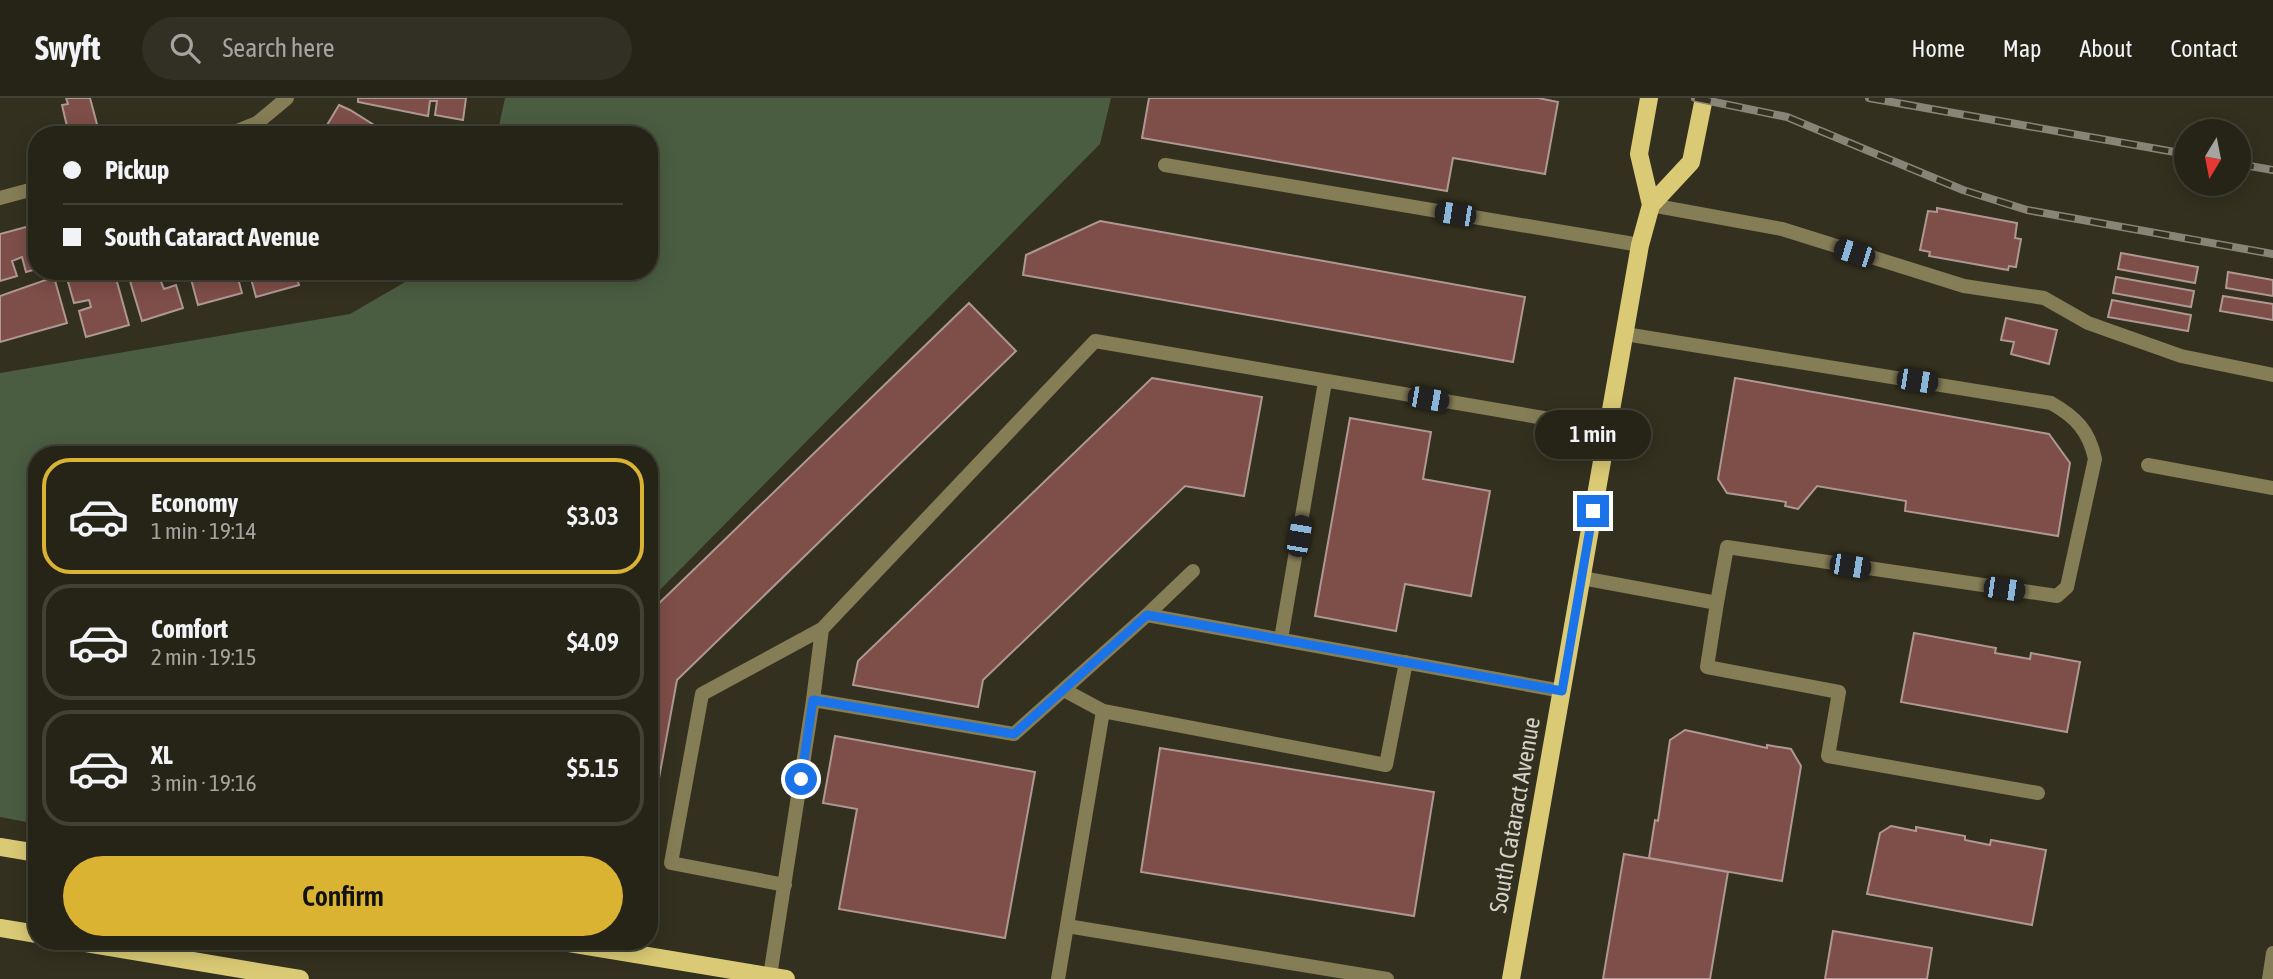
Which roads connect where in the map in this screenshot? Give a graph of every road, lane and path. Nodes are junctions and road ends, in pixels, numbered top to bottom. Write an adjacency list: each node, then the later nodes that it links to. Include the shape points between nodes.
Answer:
1 (288, 98): 4 (lane)
2 (1649, 98): 8 (main road, South Cataract Avenue, via 1639,154)
3 (1704, 98): 8 (main road, South Cataract Avenue, via 1691,162)
4 (249, 126)
5 (1165, 165): 9 (lane)
6 (28, 190): 7 (lane)
7 (0, 198)
8 (1651, 205): 9 (main road, South Cataract Avenue); 11 (lane, via 1782,229 1927,276 2044,298 2088,323 2181,356)
9 (1640, 245): 10 (main road, South Cataract Avenue)
10 (1625, 334): 13 (main road, South Cataract Avenue); 18 (lane, via 2050,403 2076,418 2090,439 2095,459 2067,587 2057,596 1727,547)
11 (2273, 375)
12 (1325, 382): 13 (lane); 20 (lane, via 1096,341); 21 (lane)
13 (1608, 429): 17 (main road, South Cataract Avenue)
14 (2148, 465): 15 (lane)
15 (2273, 488)
16 (1193, 571): 19 (lane)
17 (1582, 578): 18 (lane); 24 (main road, South Cataract Avenue)
18 (1717, 603): 27 (lane, via 1707,667 1839,692 1828,756)
19 (1147, 615): 21 (lane); 23 (lane)
20 (822, 629): 25 (lane); 30 (lane, via 702,694 671,863)
21 (1281, 639): 22 (lane)
22 (1406, 662): 24 (lane); 26 (lane, via 1386,765)
23 (1064, 690): 25 (lane, via 1014,734); 26 (lane)
24 (1562, 691): 41 (main road, South Cataract Avenue)
25 (813, 700): 30 (lane)
26 (1103, 712): 31 (lane)
27 (2038, 793)
28 (0, 847): 29 (main road)
29 (28, 852)
30 (785, 885): 37 (lane)
31 (1067, 926): 39 (lane); 40 (lane)
32 (0, 928): 33 (main road)
33 (28, 933)
34 (128, 950): 38 (main road)
35 (611, 950): 37 (main road)
36 (2273, 953): 42 (lane)
37 (778, 978)
38 (300, 979)
39 (1058, 979)
40 (1387, 979)
41 (1511, 979)
42 (2269, 979)

